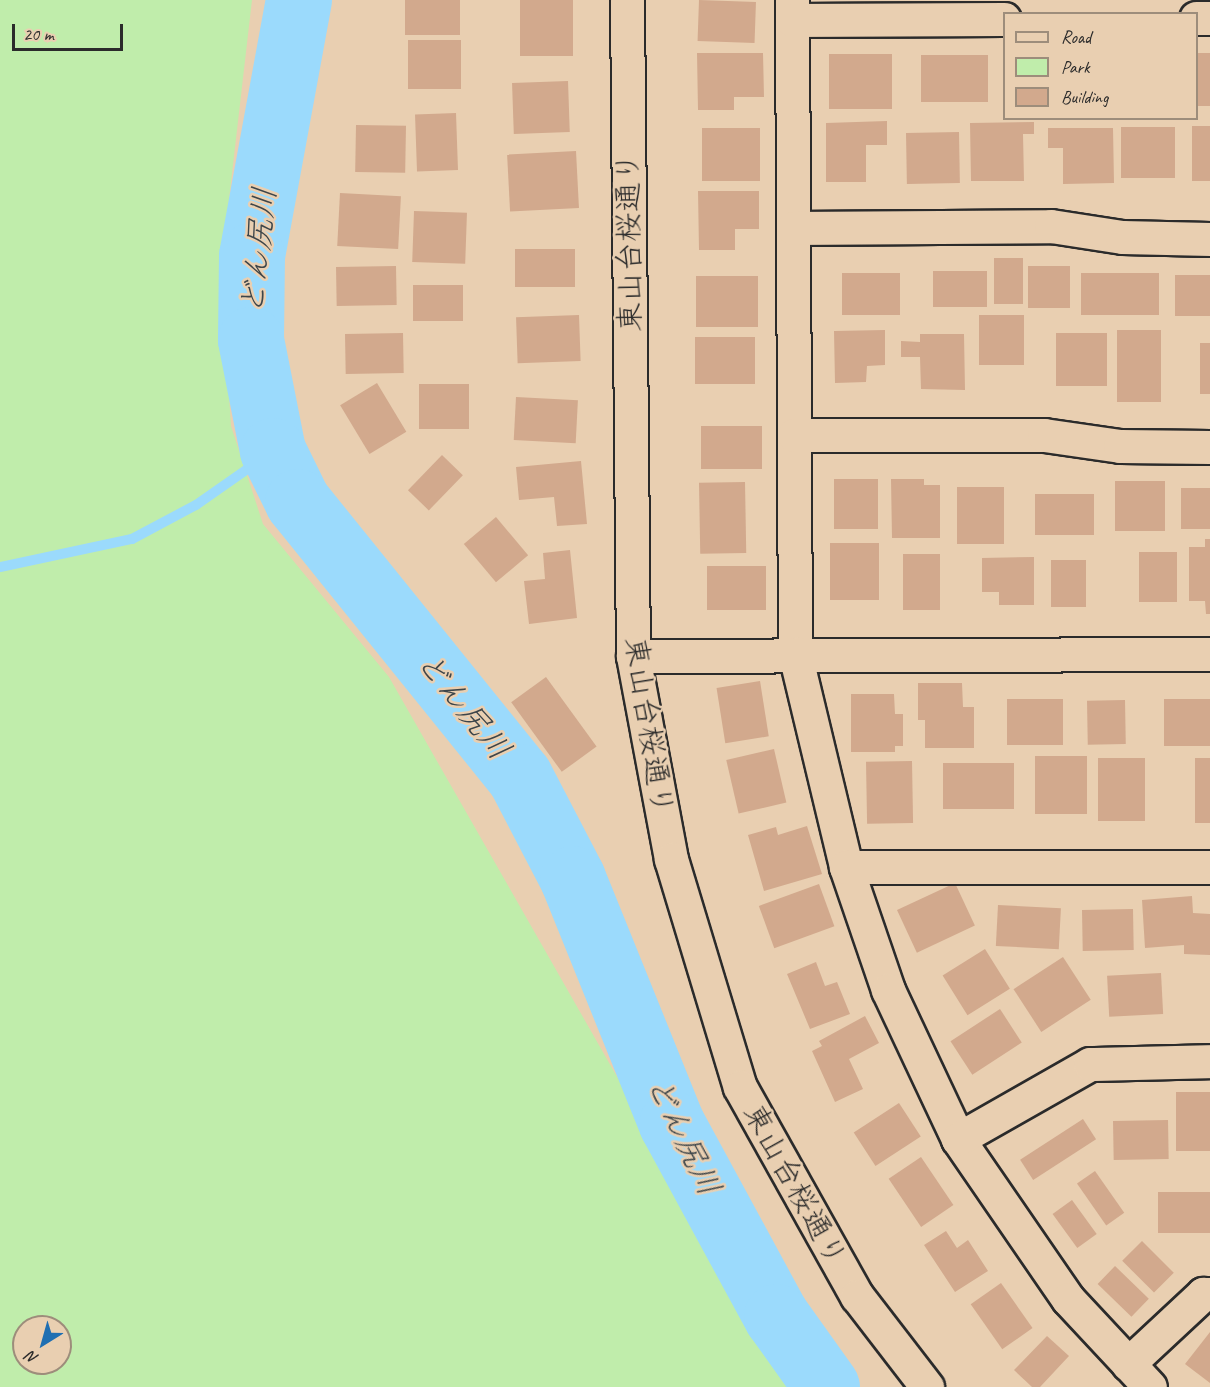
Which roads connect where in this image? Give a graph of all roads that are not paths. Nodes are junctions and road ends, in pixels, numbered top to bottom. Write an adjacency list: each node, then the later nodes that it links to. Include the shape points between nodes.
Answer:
1 (627, 0): 10 (street, 東山台桜通り)
2 (792, 10): 3 (street); 4 (street)
3 (1003, 19)
4 (793, 228): 5 (street, via 1051,226 1122,237); 6 (street)
5 (1210, 239)
6 (794, 435): 7 (street, via 1044,435 1120,446); 8 (street)
7 (1210, 447)
8 (795, 654): 9 (street); 10 (street); 11 (street)
9 (1210, 654)
10 (633, 656): 17 (street, 東山台桜通り, via 671,859 740,1087 857,1296)
11 (846, 867): 12 (street); 14 (street, via 888,990)
12 (1210, 867)
13 (1210, 1061): 14 (street, via 1090,1064)
14 (958, 1139): 16 (street, via 1068,1299)
15 (1210, 1294): 16 (street, via 1203,1294)
16 (1139, 1376)
17 (927, 1387)

